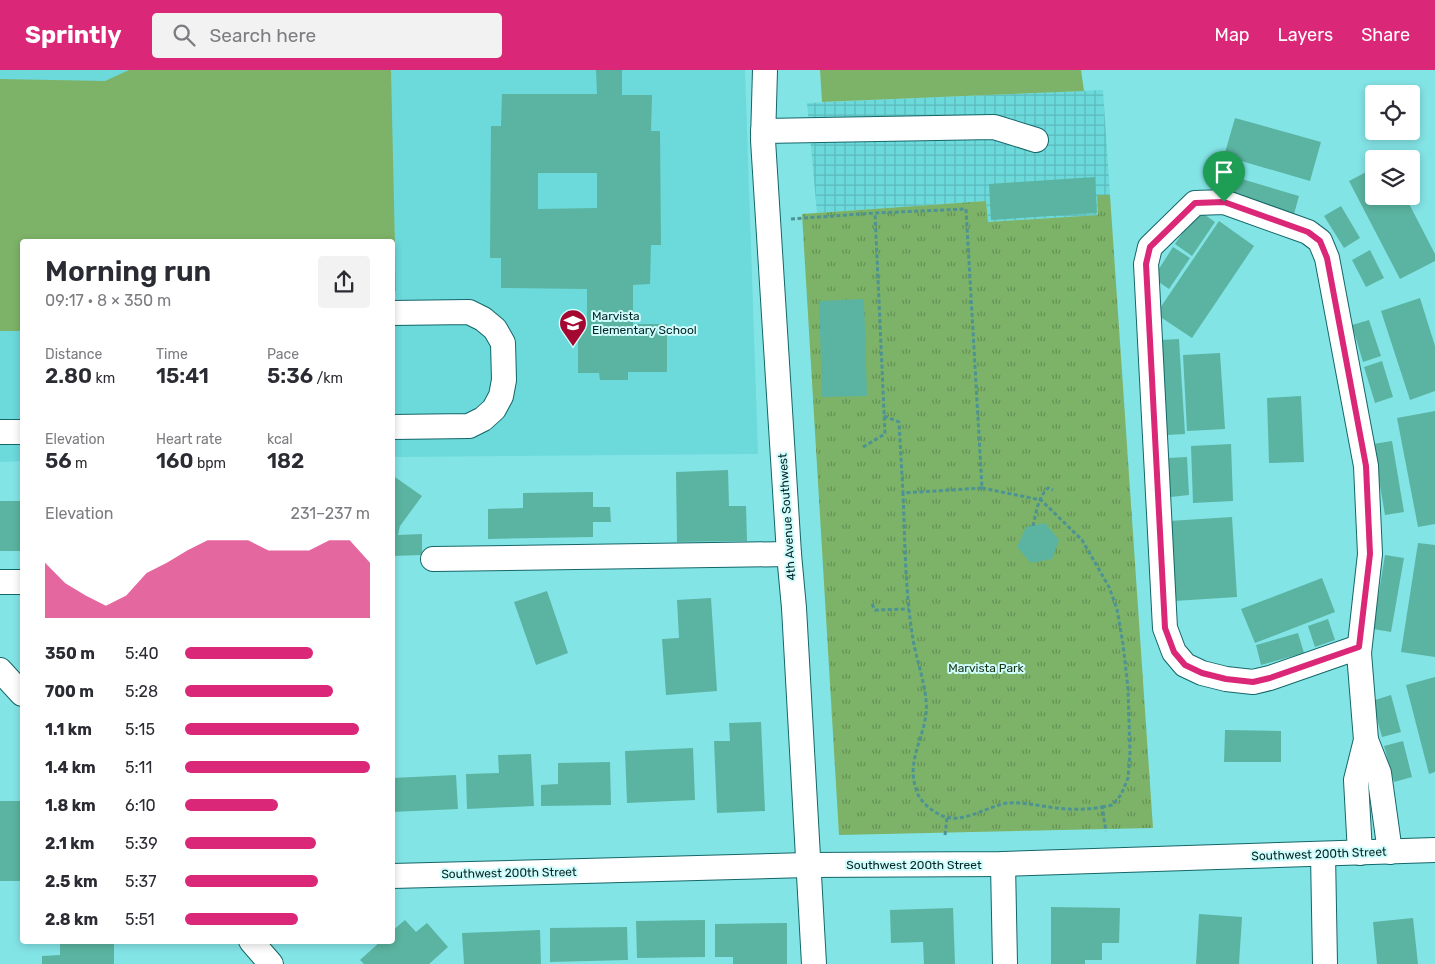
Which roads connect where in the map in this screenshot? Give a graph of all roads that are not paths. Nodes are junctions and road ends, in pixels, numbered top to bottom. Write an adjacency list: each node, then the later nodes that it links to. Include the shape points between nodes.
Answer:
1 (765, 70): 2 (street, 4th Avenue Southwest)
2 (763, 131): 3 (street, via 994,127); 8 (street, 4th Avenue Southwest)
3 (1036, 140)
4 (395, 313): 5 (street, via 469,312 495,329 503,343 501,396 483,420 469,426)
5 (395, 427)
6 (0, 432): 7 (street)
7 (20, 432)
8 (789, 554): 9 (street); 21 (street, 4th Avenue Southwest)
9 (433, 560)
10 (0, 582): 11 (street)
11 (20, 582)
12 (1359, 647): 12 (street, via 1253,682 1226,679 1185,665 1174,652 1165,628 1146,264 1150,247 1195,203 1224,202 1308,232 1320,241 1327,258 1366,466 1370,554); 15 (street)
13 (0, 670): 14 (street)
14 (20, 692)
15 (1366, 740): 17 (street, via 1356,780); 18 (street, via 1379,773)
16 (1435, 850): 18 (street, Southwest 200th Street)
17 (1360, 852): 18 (street, Southwest 200th Street); 19 (street, Southwest 200th Street)
18 (1390, 852)
19 (1323, 854): 20 (street, Southwest 200th Street); 27 (street)
20 (1003, 864): 21 (street, Southwest 200th Street); 26 (street)
21 (808, 865): 22 (street, Southwest 200th Street); 25 (street, 4th Avenue Southwest)
22 (395, 876)
23 (254, 944): 24 (street)
24 (271, 964)
25 (814, 964)
26 (1005, 964)
27 (1325, 964)

